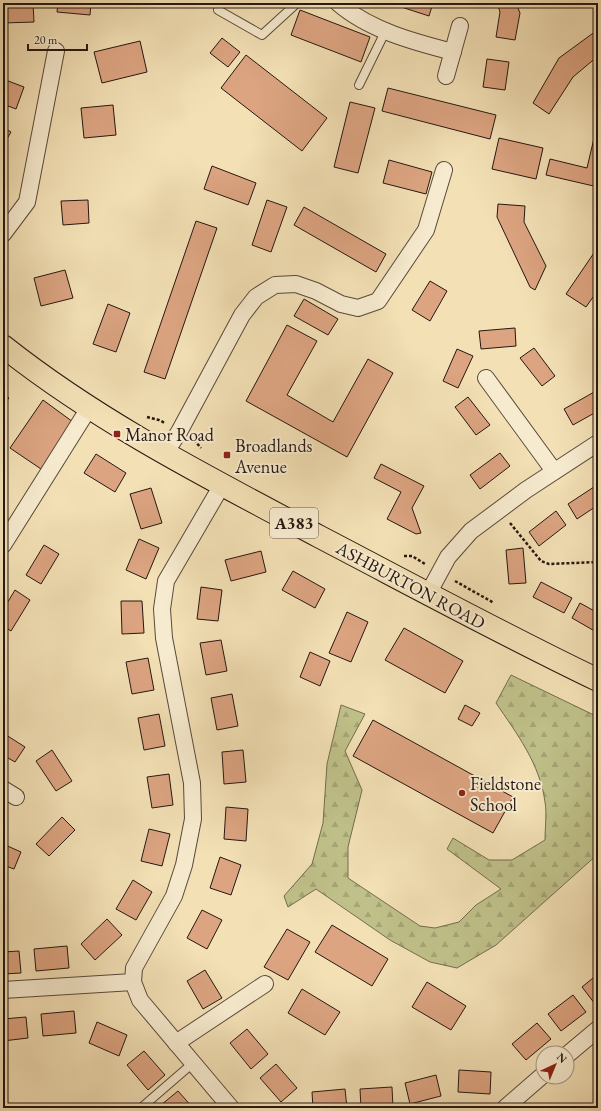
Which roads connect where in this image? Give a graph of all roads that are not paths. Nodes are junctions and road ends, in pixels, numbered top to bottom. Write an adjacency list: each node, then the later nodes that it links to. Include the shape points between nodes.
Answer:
1 (297, 3): 3 (lane, via 262,35)
2 (338, 3): 5 (street, via 373,25)
3 (218, 10)
4 (460, 26): 7 (street)
5 (386, 30): 7 (street); 9 (lane)
6 (56, 50): 11 (street, via 27,202)
7 (452, 52): 8 (street)
8 (446, 76)
9 (360, 85)
10 (444, 170): 16 (street, via 426,230 378,300 358,308 341,304 296,284 275,285 256,297 242,315)
11 (3, 234)
12 (3, 346): 14 (main road, ASHBURTON ROAD / A383)
13 (486, 378): 17 (street)
14 (89, 408): 16 (main road, ASHBURTON ROAD / A383); 19 (street)
15 (598, 443): 17 (street)
16 (165, 453): 18 (main road, ASHBURTON ROAD / A383)
17 (554, 471): 20 (street, via 471,531 448,557)
18 (222, 485): 20 (main road, ASHBURTON ROAD / A383); 22 (street, via 166,581 162,609 164,638 192,783 193,819 184,865 174,896 134,968)
19 (3, 545)
20 (428, 594): 21 (main road, ASHBURTON ROAD / A383)
21 (598, 680)
22 (133, 982): 24 (street); 26 (street, via 140,1000)
23 (265, 984): 26 (street)
24 (3, 990)
25 (598, 1029): 27 (street)
26 (176, 1043): 28 (street)
27 (575, 1048)
28 (193, 1062): 30 (lane); 31 (street)
29 (535, 1082): 32 (street)
30 (140, 1108)
31 (231, 1108)
32 (504, 1108)

